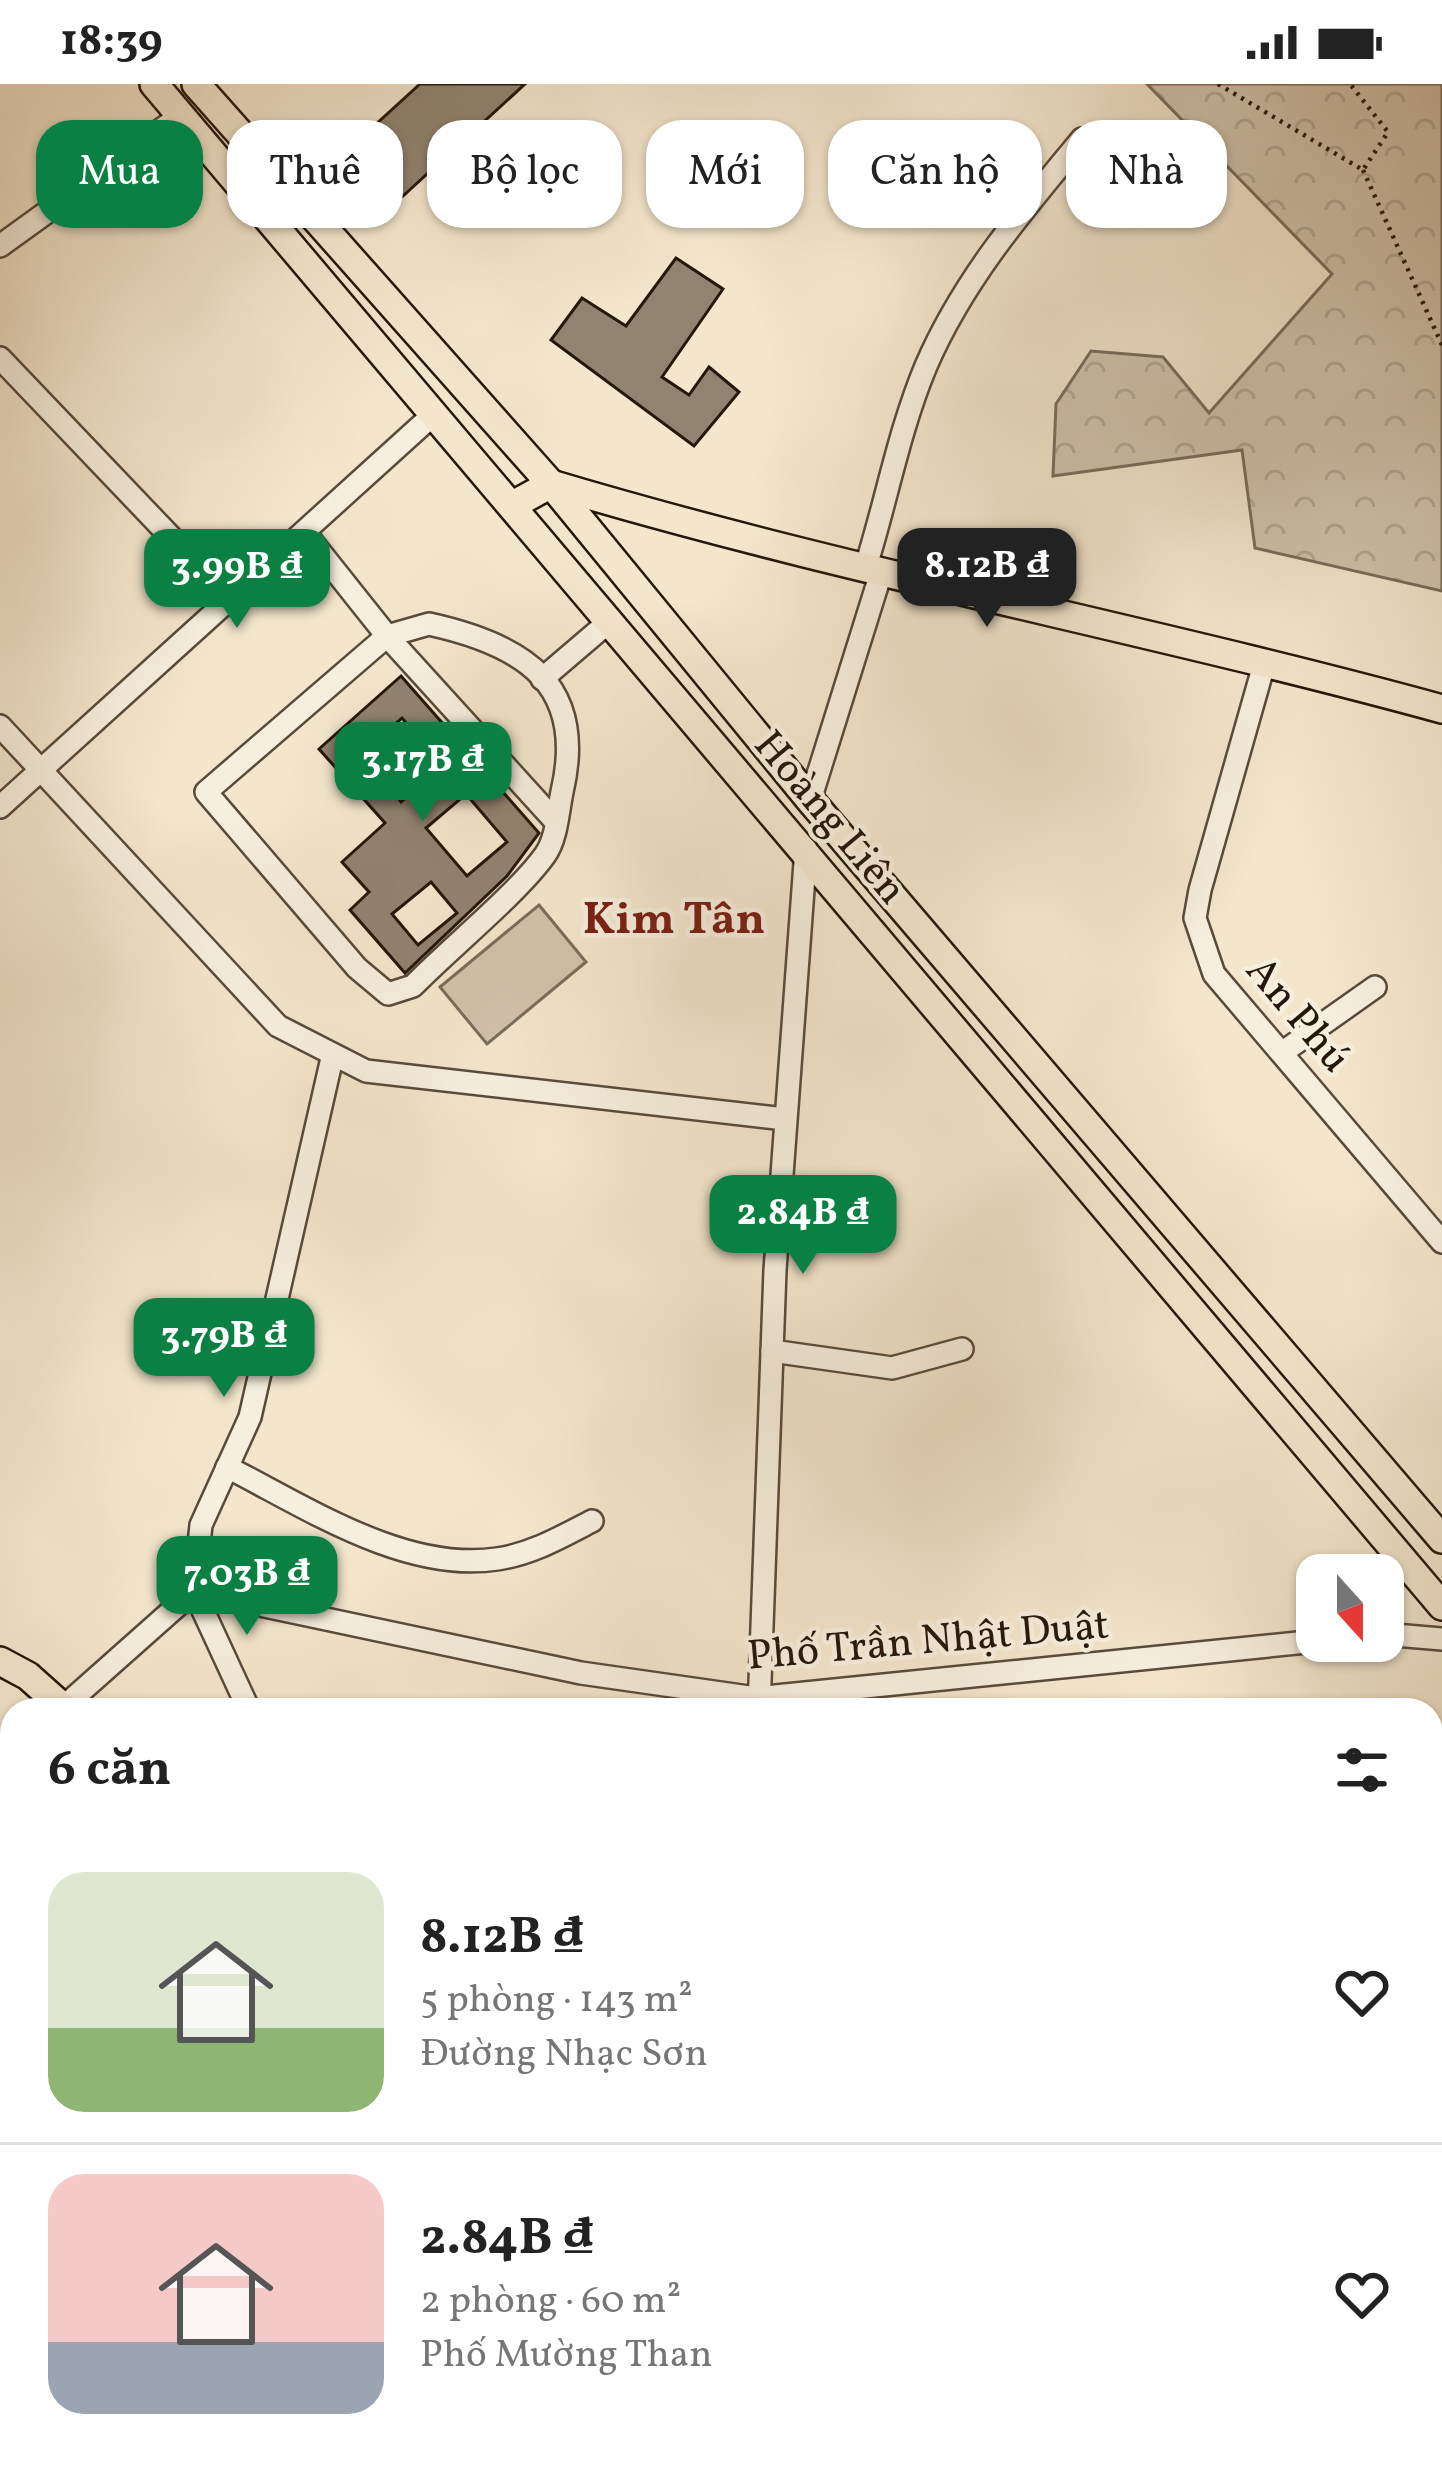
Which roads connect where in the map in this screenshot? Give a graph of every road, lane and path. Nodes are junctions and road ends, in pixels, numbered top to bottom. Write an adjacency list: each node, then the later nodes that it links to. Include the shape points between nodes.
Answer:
1 (154, 84): 5 (main road, Hoàng Liên)
2 (1218, 84): 7 (path)
3 (1350, 84): 7 (path, via 1388,132)
4 (206, 87): 5 (main road); 11 (main road, Hoàng Liên)
5 (180, 116): 8 (street); 12 (main road, Hoàng Liên)
6 (1066, 158): 16 (street, via 1015,220 924,370)
7 (1363, 170): 9 (path)
8 (0, 246)
9 (1442, 345)
10 (0, 358): 18 (street)
11 (461, 388): 12 (main road); 13 (main road, Hoàng Liên)
12 (435, 413): 14 (main road, Hoàng Liên); 15 (street)
13 (550, 484): 14 (main road); 16 (main road); 17 (main road, Hoàng Liên)
14 (513, 505): 19 (main road, Hoàng Liên)
15 (305, 532): 18 (street); 20 (street)
16 (873, 571): 21 (main road); 26 (street)
17 (640, 594): 19 (main road); 26 (main road, Hoàng Liên)
18 (230, 599): 25 (street)
19 (610, 620): 22 (street); 29 (main road, Hoàng Liên)
20 (387, 636): 22 (street, via 429,624 482,636); 28 (street); 28 (street, via 206,792 357,968 388,994 413,986 546,854)
21 (1264, 661): 23 (main road); 31 (street, An Phú, via 1195,918 1214,974)
22 (542, 679): 28 (street, via 572,734)
23 (1442, 709)
24 (0, 726): 25 (street)
25 (41, 768): 27 (street); 32 (street, via 278,1026)
26 (810, 800): 29 (main road); 39 (main road, Hoàng Liên)
27 (0, 807)
28 (556, 822)
29 (806, 849): 33 (street); 41 (main road, Hoàng Liên)
30 (1375, 987): 31 (street)
31 (1283, 1052): 34 (street, An Phú)
32 (332, 1058): 33 (street, via 366,1071); 37 (street, via 250,1417)
33 (785, 1119): 36 (street)
34 (1442, 1242)
35 (962, 1349): 36 (street, via 892,1368)
36 (772, 1351): 50 (street)
37 (227, 1467): 38 (street, via 326,1518 442,1559 494,1560 535,1550); 40 (street, via 201,1525)
38 (592, 1521)
39 (1442, 1539)
40 (194, 1591): 47 (street); 48 (street); 49 (street, Phố Trần Nhật Duật)
41 (1442, 1606)
42 (1404, 1636): 43 (street)
43 (1442, 1639)
44 (1296, 1643): 51 (street, Phố Trần Nhật Duật)
45 (0, 1661): 46 (main road)
46 (51, 1698)
47 (75, 1698)
48 (243, 1698)
49 (724, 1698)
50 (758, 1698)
51 (811, 1698)

